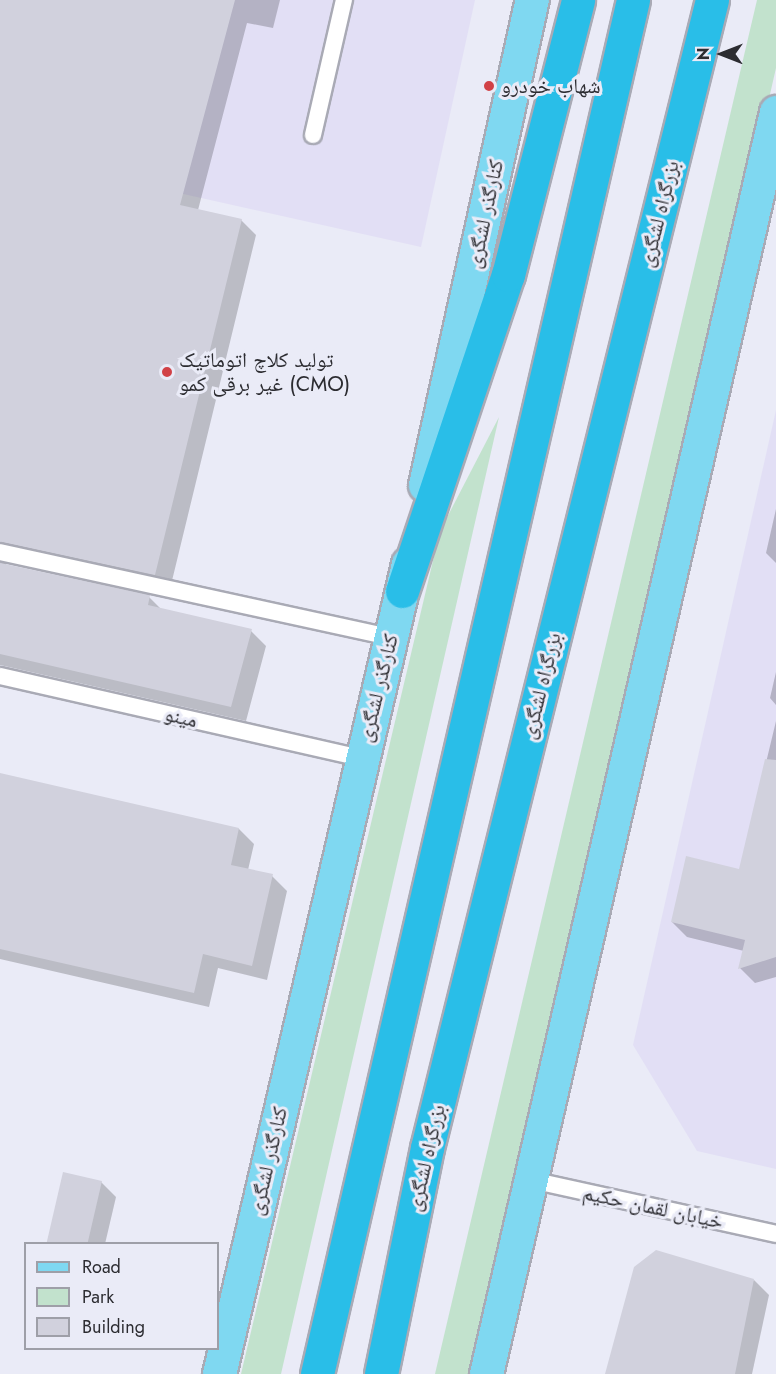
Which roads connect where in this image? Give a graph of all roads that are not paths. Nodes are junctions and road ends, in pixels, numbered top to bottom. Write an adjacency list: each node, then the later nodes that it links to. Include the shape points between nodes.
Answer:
1 (345, 0): 7 (lane)
2 (532, 0): 9 (main road, کنارگذر لشگری)
3 (578, 0): 9 (highway, via 508,275)
4 (633, 0): 16 (highway)
5 (712, 0): 17 (highway, بزرگراه لشگری, via 427,1148)
6 (776, 112): 13 (main road)
7 (313, 135)
8 (0, 552): 10 (lane)
9 (402, 591): 10 (main road, کنارگذر لشگری)
10 (390, 637): 12 (main road, کنارگذر لشگری)
11 (0, 676): 12 (lane, مینو)
12 (361, 758): 15 (main road, کنارگذر لشگری)
13 (531, 1180): 14 (lane, خیابان لقمان حکیم); 18 (main road)
14 (776, 1234)
15 (219, 1374)
16 (317, 1374)
17 (381, 1374)
18 (486, 1374)

